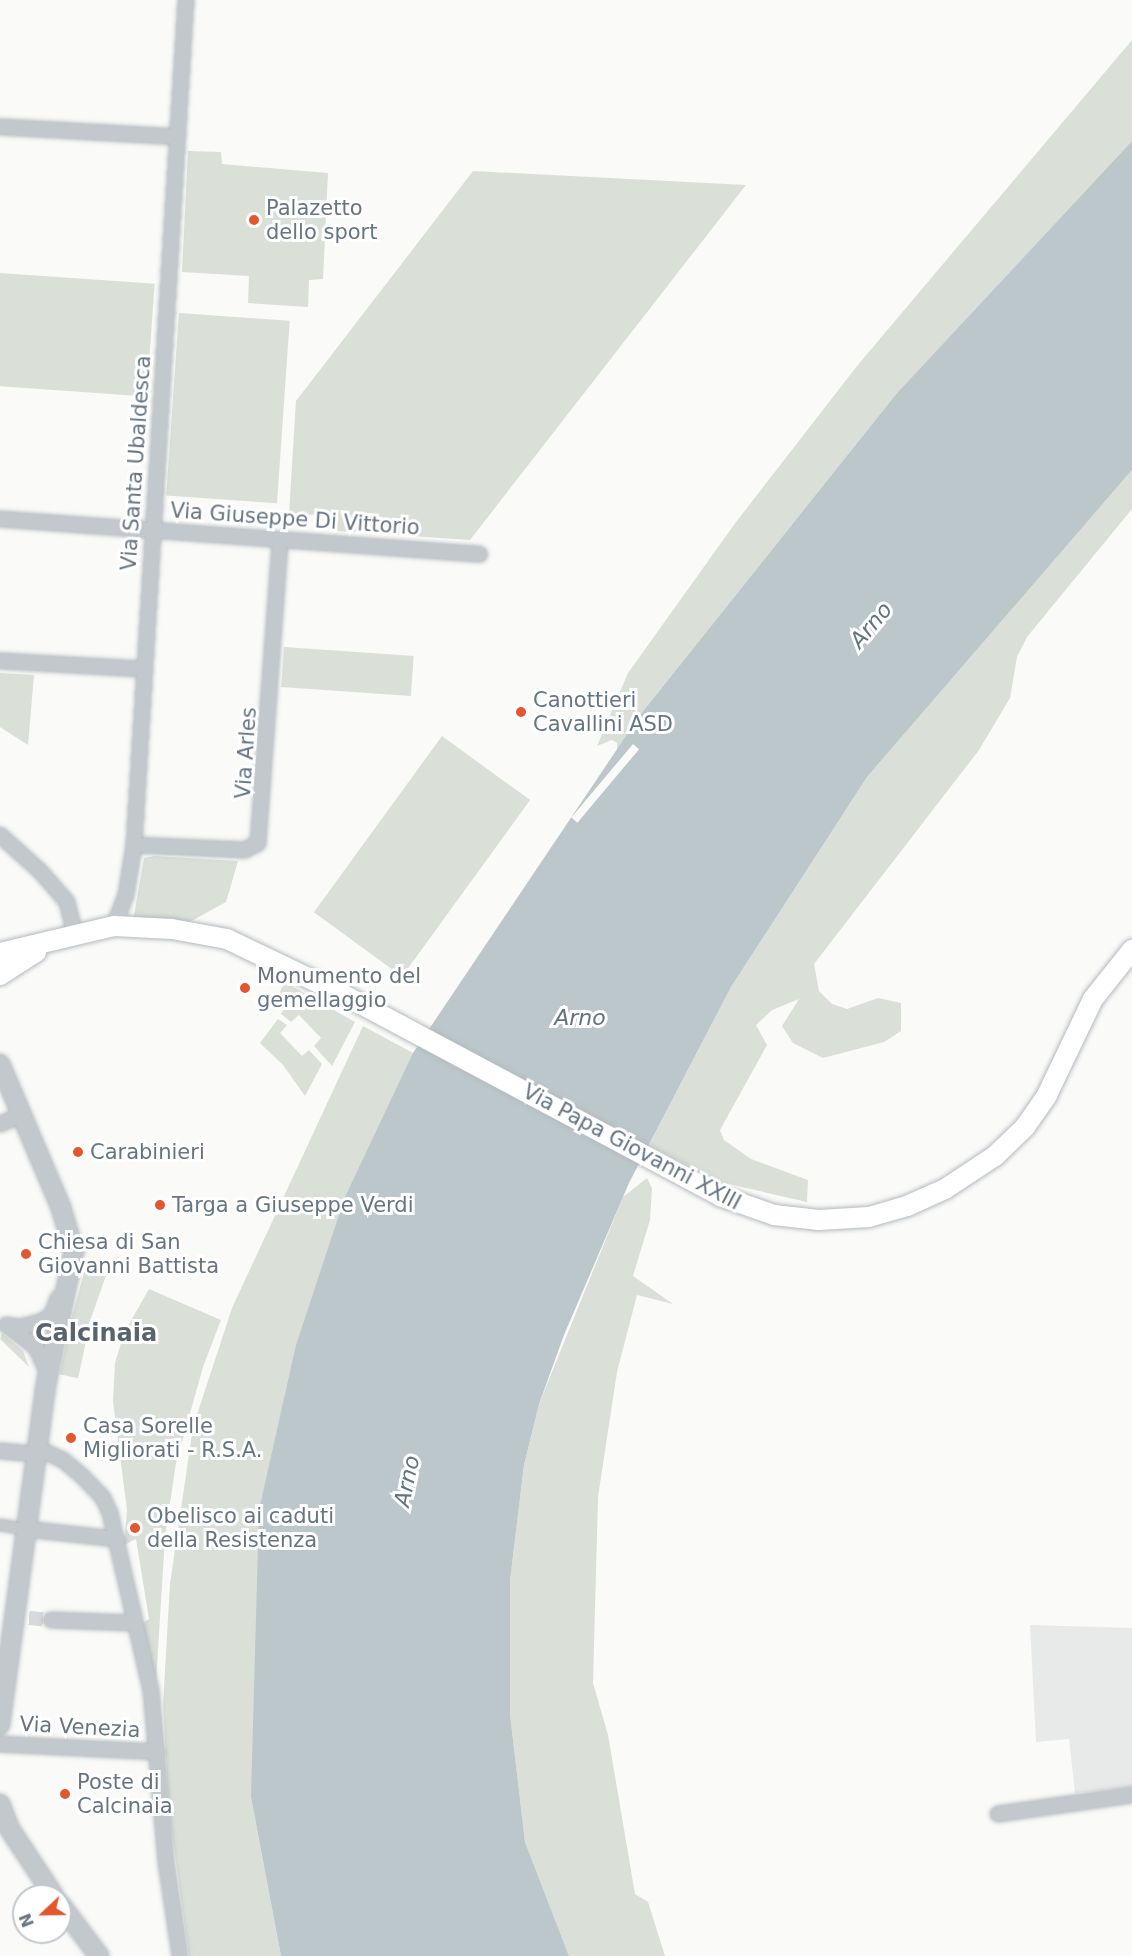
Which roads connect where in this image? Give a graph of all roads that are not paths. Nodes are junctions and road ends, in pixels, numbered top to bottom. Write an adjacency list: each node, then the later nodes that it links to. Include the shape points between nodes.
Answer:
1 (186, 0): 3 (street, Via Santa Ubaldesca)
2 (0, 127): 3 (street)
3 (178, 137): 5 (street, Via Santa Ubaldesca)
4 (0, 519): 5 (street, Via Giuseppe Di Vittorio)
5 (153, 530): 6 (street, Via Giuseppe Di Vittorio); 9 (street, Via Santa Ubaldesca)
6 (280, 540): 7 (street, Via Giuseppe Di Vittorio); 11 (street, Via Arles, via 258,843 246,850)
7 (480, 554)
8 (0, 661): 9 (street)
9 (144, 669): 11 (street, Via Santa Ubaldesca)
10 (0, 835): 13 (street, via 67,902)
11 (134, 845): 12 (street, Via Santa Ubaldesca, via 126,895)
12 (114, 926): 13 (main road, Via Papa Giovanni XXIII); 15 (main road, Via Papa Giovanni XXIII, via 172,928 227,939 742,1206 804,1219 870,1217 927,1198 995,1156 1025,1127 1059,1075 1093,999)
13 (75, 935): 14 (main road, Via Papa Giovanni XXIII)
14 (47, 945): 16 (main road); 18 (main road)
15 (1132, 950)
16 (0, 953)
17 (0, 967): 18 (main road)
18 (0, 974)
19 (0, 1064): 20 (street)
20 (22, 1114): 21 (street); 22 (street, via 73,1243)
21 (0, 1124)
22 (69, 1272): 23 (street, via 47,1318 21,1327); 24 (street)
23 (3, 1323): 24 (street, via 36,1347)
24 (48, 1374): 26 (street)
25 (0, 1451): 26 (street)
26 (37, 1451): 28 (street); 29 (street, via 63,1460 93,1486 110,1513)
27 (0, 1525): 28 (street)
28 (26, 1529): 29 (street); 30 (street)
29 (117, 1539): 32 (street)
30 (15, 1617): 33 (street)
31 (51, 1620): 32 (street)
32 (133, 1623): 35 (street, via 151,1690)
33 (0, 1725)
34 (0, 1744): 35 (street, Via Venezia)
35 (158, 1752): 42 (street, via 166,1863)
36 (1132, 1795): 38 (street)
37 (0, 1804): 39 (street, via 20,1847)
38 (998, 1814)
39 (46, 1884)
40 (72, 1920): 41 (street)
41 (99, 1956)
42 (180, 1956)

